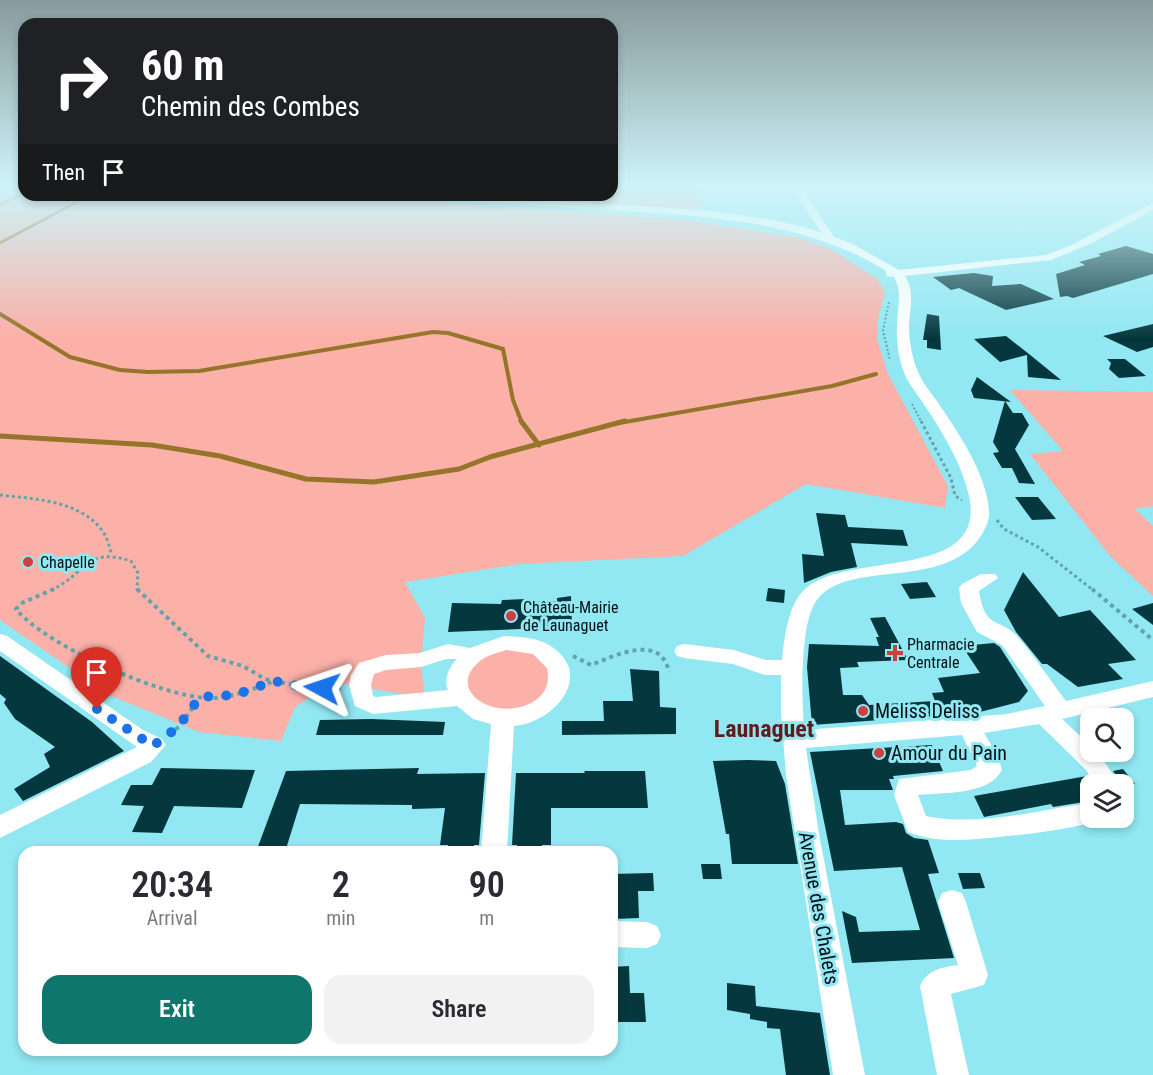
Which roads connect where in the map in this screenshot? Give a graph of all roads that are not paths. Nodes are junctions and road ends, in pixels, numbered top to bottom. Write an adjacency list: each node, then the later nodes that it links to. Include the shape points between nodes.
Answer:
1 (823, 237): 3 (street, via 843,243)
2 (1094, 237): 3 (street, via 1047,258)
3 (895, 274): 8 (street, Avenue des Chalets, via 905,297 906,357 914,381 943,421 977,491 981,507 979,525 967,541 935,560 825,583 813,592 799,625)
4 (988, 578): 11 (street, via 969,588 971,603 984,627 1009,640)
5 (0, 641): 17 (street, via 153,746 143,756)
6 (684, 651): 8 (street, via 734,657 765,667)
7 (471, 656): 10 (street, via 460,667 456,681); 10 (street, via 448,651 421,660 377,662 363,673 359,688 363,700 373,706); 12 (street, via 486,647 522,644 548,655 560,670 554,698 541,709)
8 (792, 668): 14 (street, Avenue des Chalets)
9 (1153, 688): 11 (street)
10 (461, 698): 12 (street, via 483,715)
11 (1053, 713): 13 (street); 15 (street)
12 (503, 718): 18 (street)
13 (969, 728): 14 (street); 16 (street, via 990,770 975,779 908,786 906,795 917,825 933,830 964,830)
14 (794, 740): 22 (street, Avenue des Chalets, via 796,771)
15 (1101, 774)
16 (1080, 814)
17 (0, 827)
18 (494, 846)
19 (952, 902): 23 (street, via 974,966 974,975 945,979 935,986)
20 (618, 934): 21 (street)
21 (647, 935)
22 (849, 1075)
23 (953, 1075)

